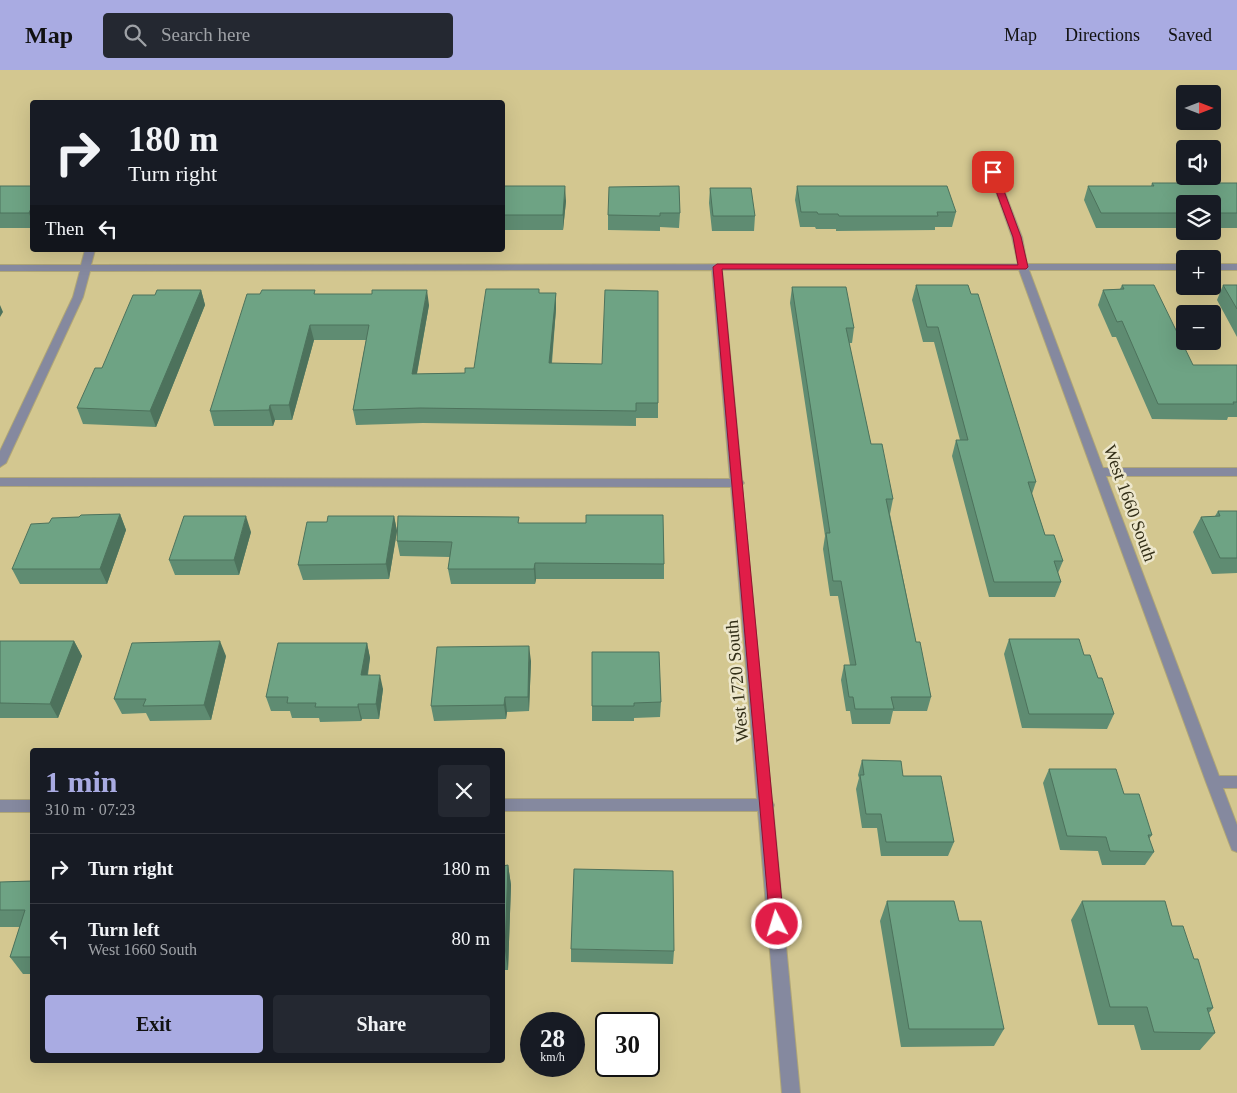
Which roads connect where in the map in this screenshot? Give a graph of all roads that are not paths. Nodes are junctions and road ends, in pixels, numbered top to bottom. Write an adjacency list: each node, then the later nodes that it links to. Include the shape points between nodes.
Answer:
1 (993, 172): 5 (street, West 1660 South, via 1017,237)
2 (89, 252): 3 (street)
3 (85, 267): 4 (street); 9 (street); 10 (street, via 78,296)
4 (717, 267): 5 (street); 14 (street, West 1720 South)
5 (1023, 267): 6 (street); 11 (street, West 1660 South)
6 (1176, 267)
7 (1221, 267): 8 (street)
8 (1237, 267)
9 (0, 268)
10 (0, 463)
11 (1100, 472): 12 (street); 15 (street, West 1660 South)
12 (1237, 472)
13 (0, 482): 14 (street)
14 (738, 483): 17 (street, West 1720 South)
15 (1213, 782): 16 (street); 21 (street, West 1660 South)
16 (1237, 782)
17 (767, 805): 20 (street); 22 (street, West 1720 South)
18 (0, 806): 19 (street)
19 (30, 806)
20 (505, 806)
21 (1237, 845)
22 (791, 1093)

